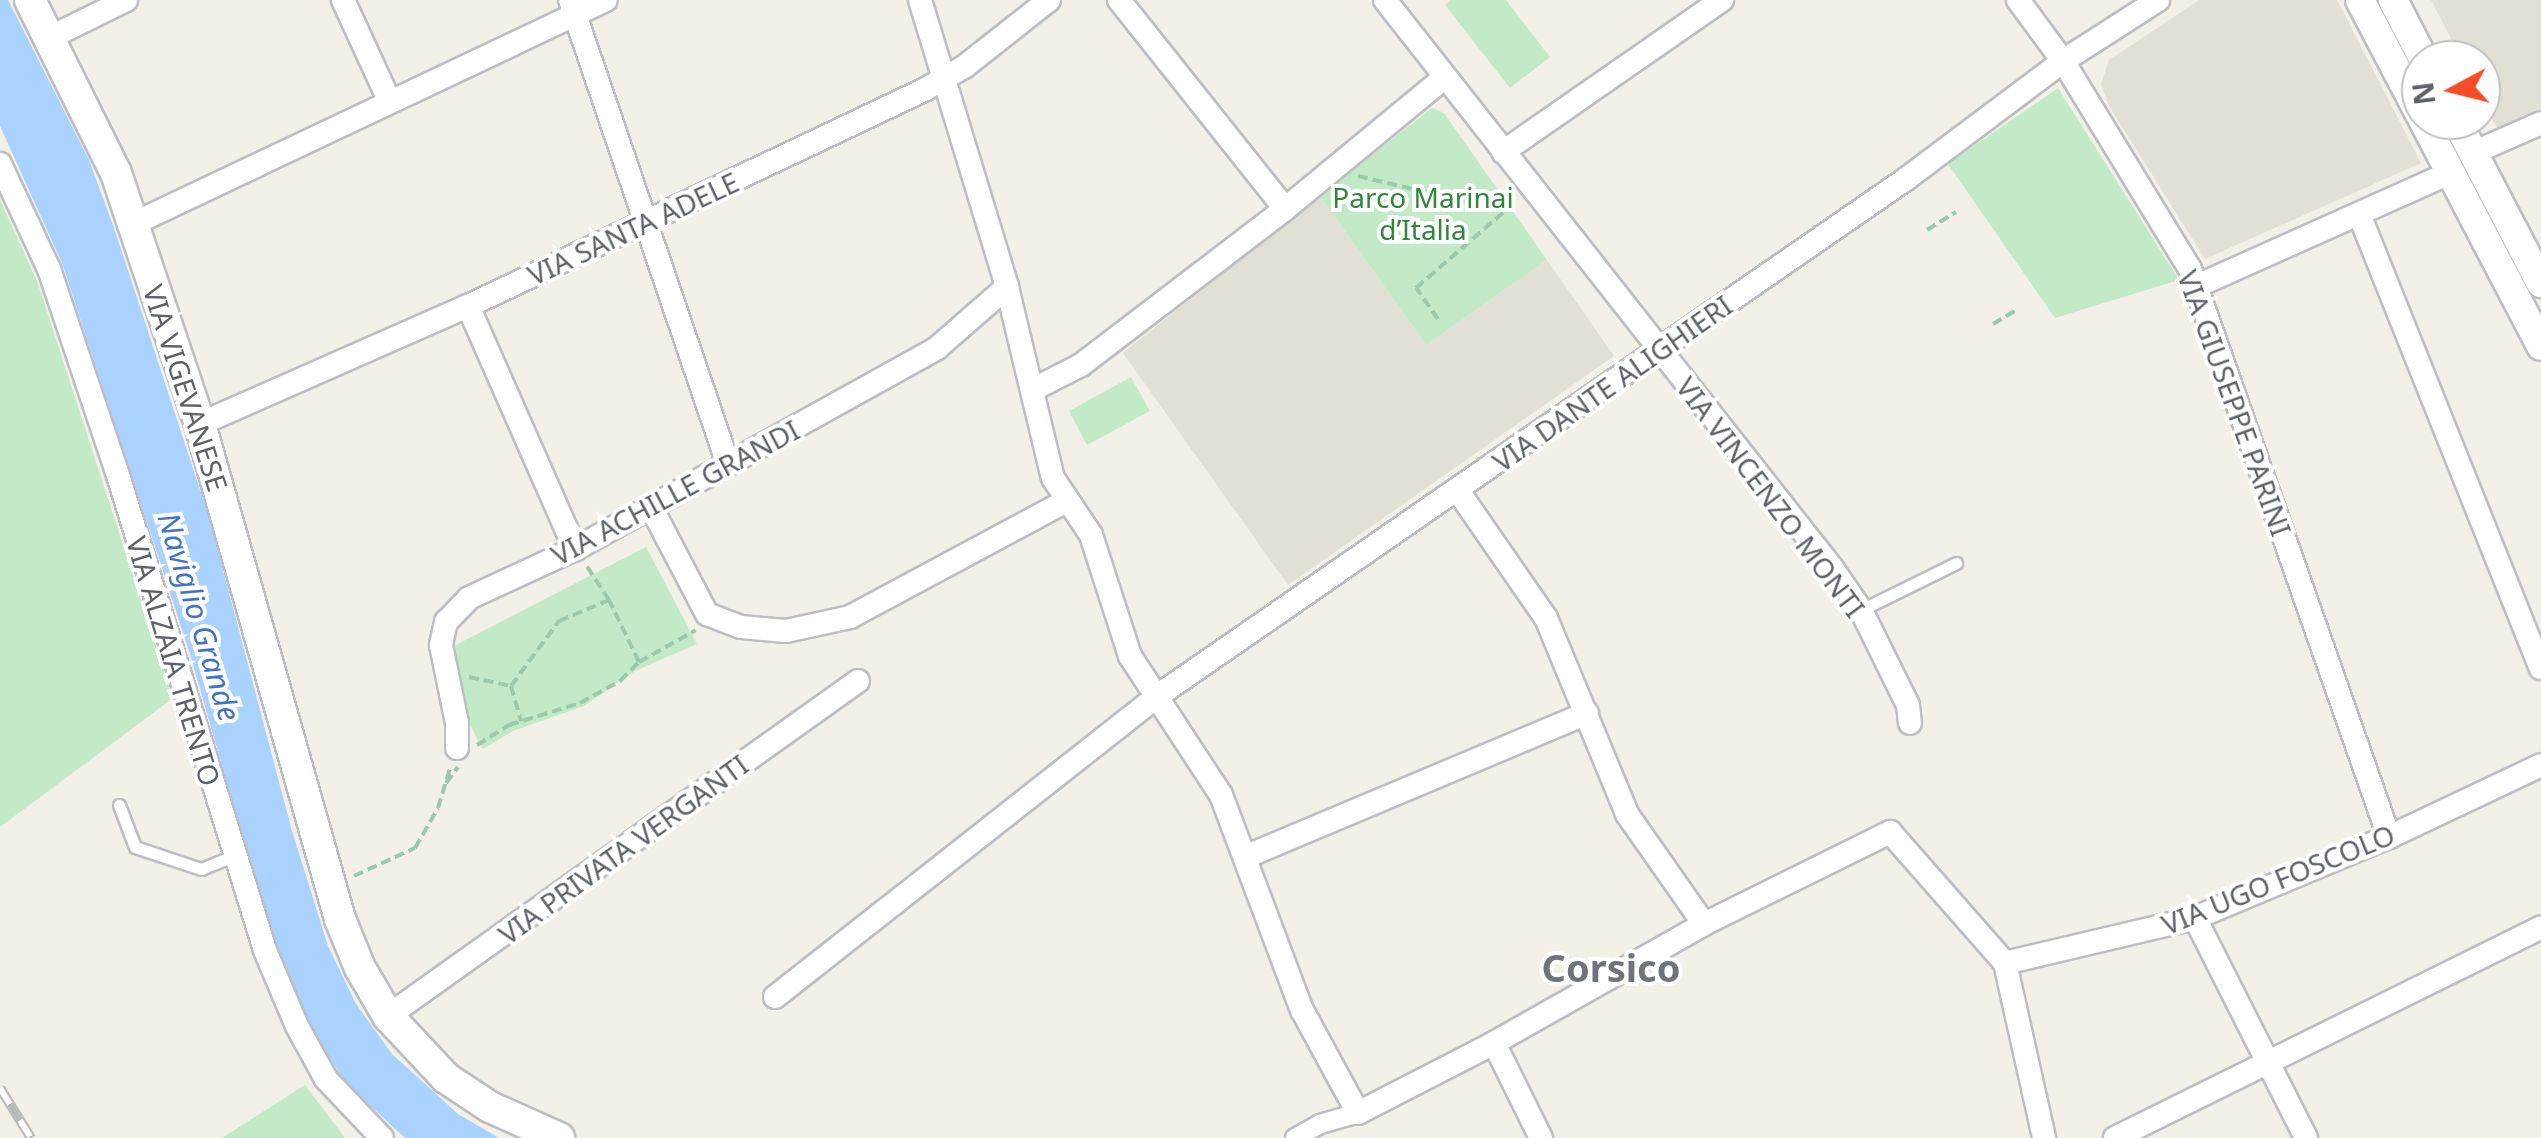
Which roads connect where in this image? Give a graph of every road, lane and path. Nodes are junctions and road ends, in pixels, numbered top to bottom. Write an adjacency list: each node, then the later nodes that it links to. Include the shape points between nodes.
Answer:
1 (30, 0): 15 (main road, VIA VIGEVANESE)
2 (126, 0): 15 (street)
3 (344, 0): 21 (street)
4 (606, 0): 14 (street)
5 (920, 0): 18 (street)
6 (1049, 0): 18 (street, VIA SANTA ADELE, via 964,68)
7 (1119, 0): 31 (street)
8 (1722, 0): 25 (street)
9 (2018, 0): 17 (street, VIA GIUSEPPE PARINI)
10 (2158, 0): 17 (street, VIA DANTE ALIGHIERI)
11 (2360, 0): 20 (street)
12 (2393, 0): 16 (street)
13 (1388, 1): 19 (street, VIA VINCENZO MONTI)
14 (572, 7): 21 (street); 35 (street)
15 (49, 38): 36 (main road, VIA VIGEVANESE, via 116,173)
16 (2414, 40)
17 (2063, 61): 40 (street, VIA GIUSEPPE PARINI); 46 (street, VIA DANTE ALIGHIERI, via 1926,165)
18 (943, 77): 35 (street, VIA SANTA ADELE); 39 (street)
19 (1445, 78): 25 (street, VIA VINCENZO MONTI); 28 (street)
20 (2401, 78)
21 (388, 100): 36 (street)
22 (2541, 123): 26 (street)
23 (2433, 140): 29 (street)
24 (2466, 140): 26 (street)
25 (1503, 152): 30 (street, VIA VINCENZO MONTI)
26 (2473, 153): 38 (street)
27 (0, 164): 72 (street, VIA ALZAIA TRENTO, via 48,269 117,472)
28 (1332, 170): 31 (street); 32 (path)
29 (2450, 172): 34 (street); 45 (street)
30 (1531, 189): 32 (path); 46 (street, VIA VINCENZO MONTI)
31 (1286, 209): 47 (street, via 1081,365)
32 (1505, 211): 43 (path, via 1416,288)
33 (1956, 212): 37 (path)
34 (2359, 214): 40 (street); 59 (street)
35 (646, 221): 41 (street, VIA SANTA ADELE); 49 (street)
36 (133, 224): 48 (main road, VIA VIGEVANESE)
37 (1927, 230)
38 (2541, 283)
39 (1007, 286): 47 (street); 49 (street, VIA ACHILLE GRANDI, via 936,348)
40 (2197, 286): 71 (street, VIA GIUSEPPE PARINI)
41 (468, 306): 48 (street, VIA SANTA ADELE); 53 (street)
42 (2018, 309): 44 (path)
43 (1438, 318)
44 (1992, 324)
45 (2541, 346)
46 (1658, 350): 50 (street, VIA DANTE ALIGHIERI); 56 (street, VIA VINCENZO MONTI)
47 (1032, 390): 51 (street, via 1044,454)
48 (200, 424): 74 (main road, VIA VIGEVANESE)
49 (728, 465): 52 (street, VIA ACHILLE GRANDI)
50 (1458, 491): 63 (street, VIA DANTE ALIGHIERI); 64 (street, via 1546,618)
51 (1068, 500): 57 (street, via 850,618 786,631); 63 (street, via 1091,535 1130,656)
52 (651, 507): 53 (street, VIA ACHILLE GRANDI); 57 (street)
53 (575, 548): 55 (path); 60 (street, VIA ACHILLE GRANDI, via 469,598 446,622)
54 (1956, 563): 56 (lane)
55 (609, 600): 58 (path); 62 (path, via 559,621)
56 (1862, 610): 66 (street, VIA VINCENZO MONTI, via 1908,705)
57 (714, 620): 58 (path)
58 (639, 662): 65 (path, via 580,704)
59 (2541, 668)
60 (446, 670): 62 (path); 67 (street, VIA ACHILLE GRANDI)
61 (858, 681): 80 (street, VIA PRIVATA VERGANTI)
62 (511, 686): 65 (path)
63 (1156, 697): 73 (street, via 1210,773); 79 (street, VIA DANTE ALIGHIERI)
64 (1587, 713): 73 (street); 76 (street, via 1627,814)
65 (521, 722): 67 (path)
66 (1910, 723)
67 (462, 755): 69 (path); 69 (path)
68 (2541, 765): 71 (street, VIA UGO FOSCOLO)
69 (446, 783): 74 (path, via 416,848)
70 (118, 805): 72 (lane, via 135,847 202,869)
71 (2389, 837): 75 (street, VIA UGO FOSCOLO)
72 (234, 856): 84 (street, VIA ALZAIA TRENTO, via 296,1026 326,1079)
73 (1245, 857): 83 (street, via 1302,1010)
74 (331, 886): 80 (main road, VIA VIGEVANESE, via 360,968)
75 (2195, 918): 78 (street, VIA UGO FOSCOLO); 82 (street)
76 (1704, 924): 78 (street, via 1890,832); 81 (street)
77 (2538, 936): 82 (street)
78 (2005, 963): 88 (street)
79 (775, 997)
80 (388, 1016): 85 (main road, VIA VIGEVANESE, via 466,1094)
81 (1494, 1044): 83 (street); 87 (street)
82 (2268, 1062): 89 (street); 90 (street)
83 (1358, 1113): 86 (street)
84 (382, 1138)
85 (559, 1138)
86 (1295, 1138)
87 (1541, 1138)
88 (2044, 1138)
89 (2115, 1138)
90 (2306, 1138)

